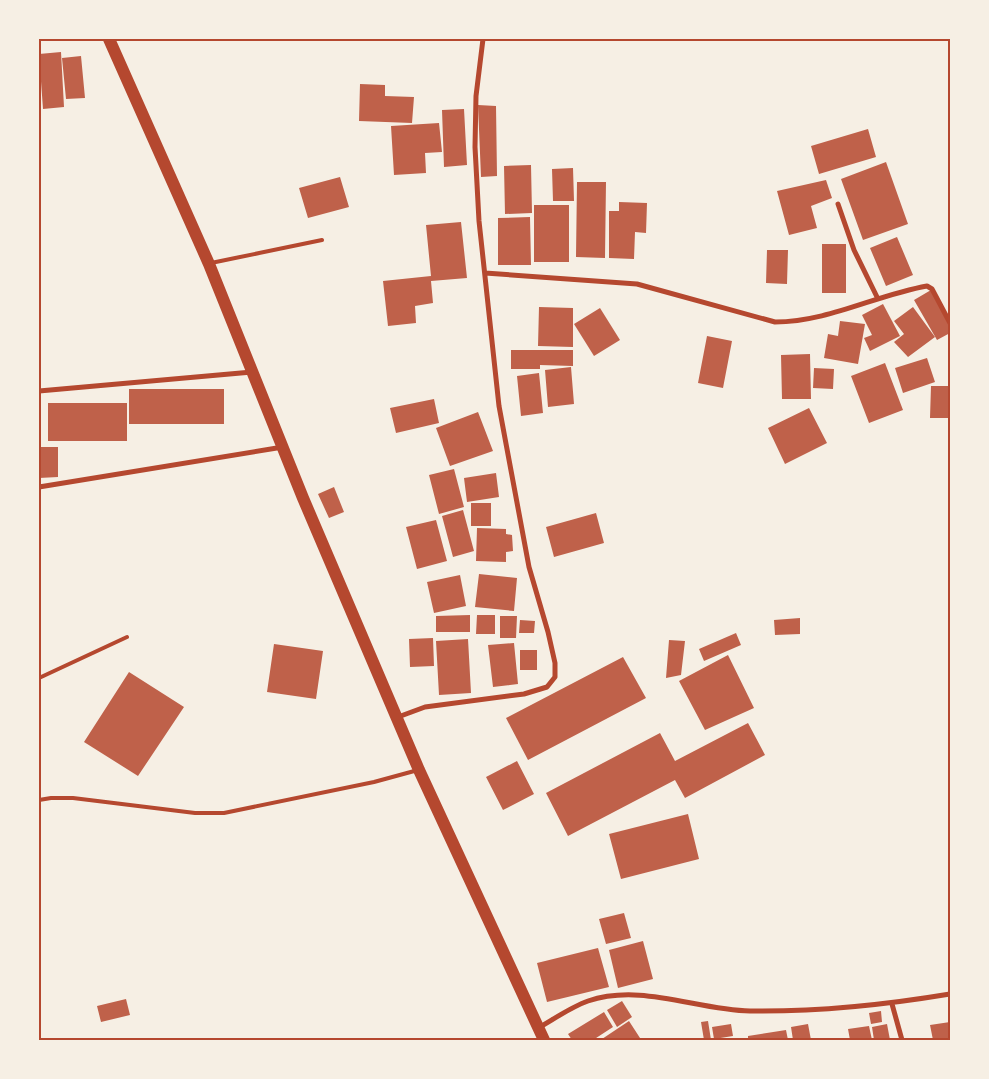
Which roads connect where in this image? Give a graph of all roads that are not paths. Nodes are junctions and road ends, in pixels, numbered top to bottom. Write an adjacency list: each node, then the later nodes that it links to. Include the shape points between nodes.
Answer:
1 (109, 39): 5 (main road)
2 (483, 39): 6 (street, via 476,96 475,147 478,221)
3 (838, 204): 7 (street, via 854,250)
4 (322, 240): 5 (lane)
5 (209, 264): 9 (main road)
6 (485, 273): 7 (street, via 637,284 775,322 829,314); 15 (street, via 500,406 529,567 548,632 554,677 547,687 524,694 425,707)
7 (878, 299): 8 (street, via 927,286 932,289)
8 (950, 323)
9 (253, 372): 10 (street); 11 (main road)
10 (39, 392)
11 (284, 447): 12 (street); 15 (main road)
12 (39, 487)
13 (127, 637): 14 (lane)
14 (39, 678)
15 (398, 717): 16 (main road)
16 (419, 770): 17 (lane, via 224,813 195,813 73,798); 20 (main road)
17 (39, 800)
18 (950, 994): 19 (street)
19 (892, 1004): 20 (street, via 799,1012 746,1011 646,996 604,996 586,1001); 22 (street)
20 (538, 1028): 21 (main road)
21 (544, 1040)
22 (902, 1040)

